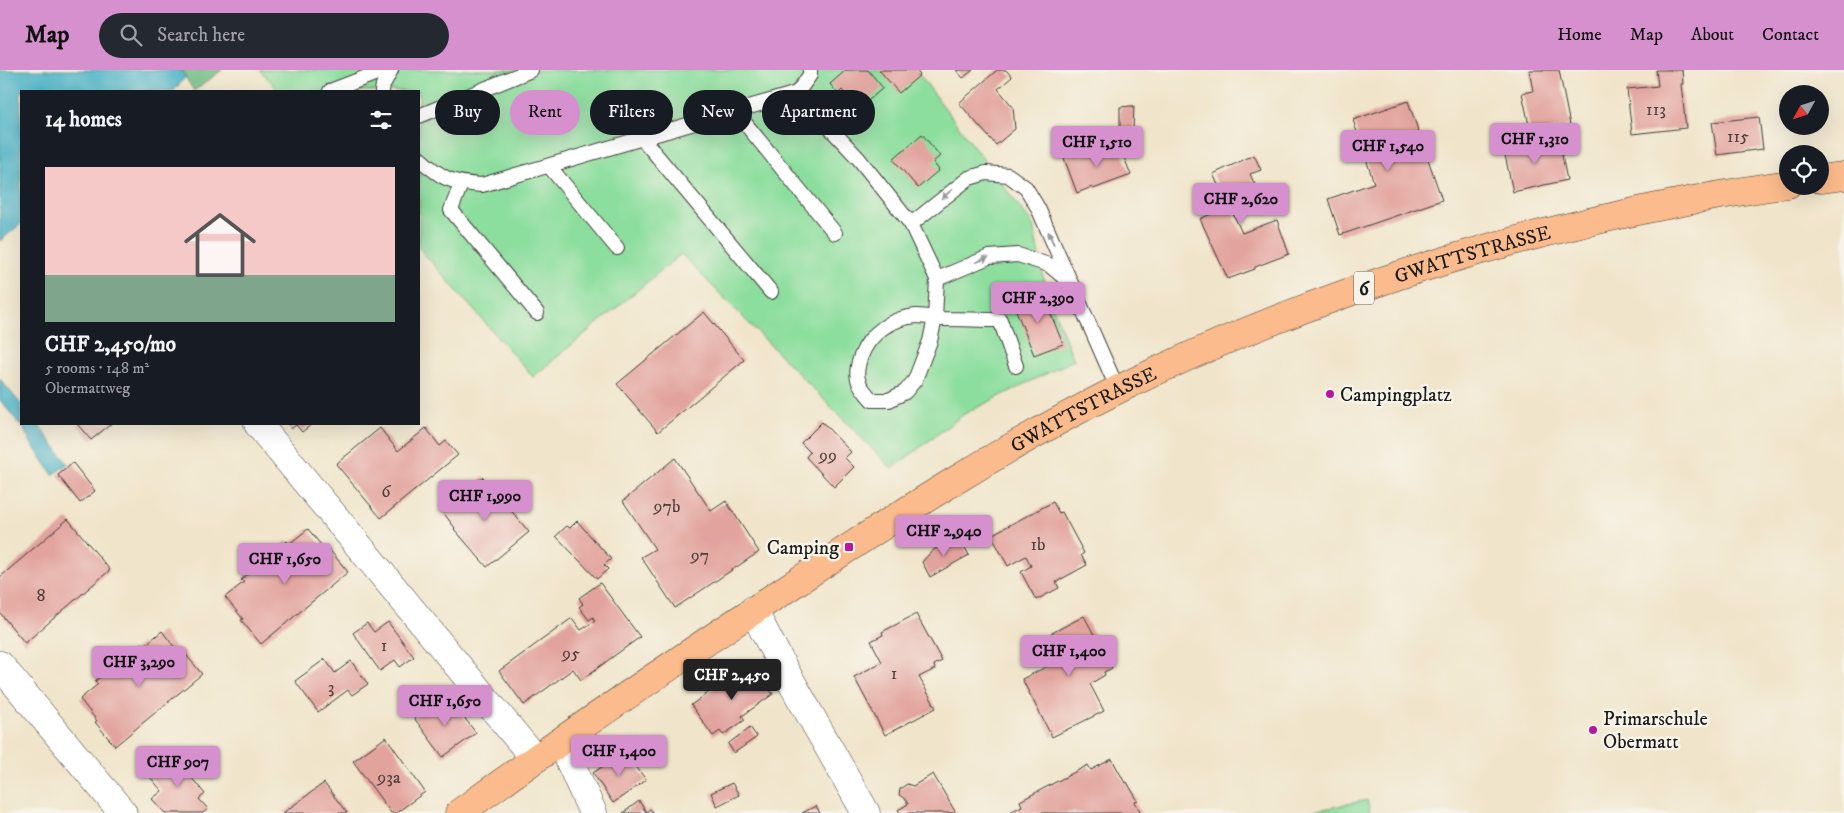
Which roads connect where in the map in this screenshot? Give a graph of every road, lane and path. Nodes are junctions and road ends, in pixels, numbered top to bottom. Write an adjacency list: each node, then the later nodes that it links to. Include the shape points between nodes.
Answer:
1 (385, 70): 5 (lane)
2 (391, 70): 6 (lane)
3 (531, 70): 8 (lane)
4 (810, 70): 7 (lane, via 810,76)
5 (333, 90)
6 (382, 90)
7 (799, 90)
8 (420, 116)
9 (683, 126): 12 (lane)
10 (752, 132): 20 (lane)
11 (836, 135): 19 (lane)
12 (642, 138): 14 (lane); 24 (lane)
13 (420, 159): 17 (lane, via 437,175)
14 (549, 166): 17 (lane, via 482,185); 21 (lane)
15 (1844, 176): 16 (main road)
16 (1829, 178)
17 (461, 184): 25 (lane, via 451,210)
18 (1779, 185): 28 (main road, GWATTSTRASSE / 6, via 1630,211 1447,260 1257,327)
19 (911, 224): 22 (lane); 23 (lane, one-way to 19, via 1038,208 1026,188 1008,176 986,173 968,178)
20 (835, 233)
21 (617, 248)
22 (937, 278): 23 (lane, one-way to 23, via 989,258 1018,255 1049,266); 26 (lane)
23 (1070, 283): 28 (lane)
24 (770, 292)
25 (538, 313)
26 (935, 318): 26 (lane, via 916,316 894,321 877,332 863,351 856,369 860,387 872,400 889,400 905,392 923,361); 27 (lane, via 1000,320)
27 (1016, 366)
28 (1118, 390): 30 (main road, GWATTSTRASSE / 6, via 955,480)
29 (259, 425): 33 (street)
30 (753, 610): 32 (main road, GWATTSTRASSE / 6); 37 (street)
31 (0, 664): 34 (street)
32 (561, 742): 33 (main road, GWATTSTRASSE / 6); 36 (street)
33 (535, 759): 35 (main road, GWATTSTRASSE / 6)
34 (123, 813)
35 (459, 813)
36 (593, 813)
37 (866, 813)

